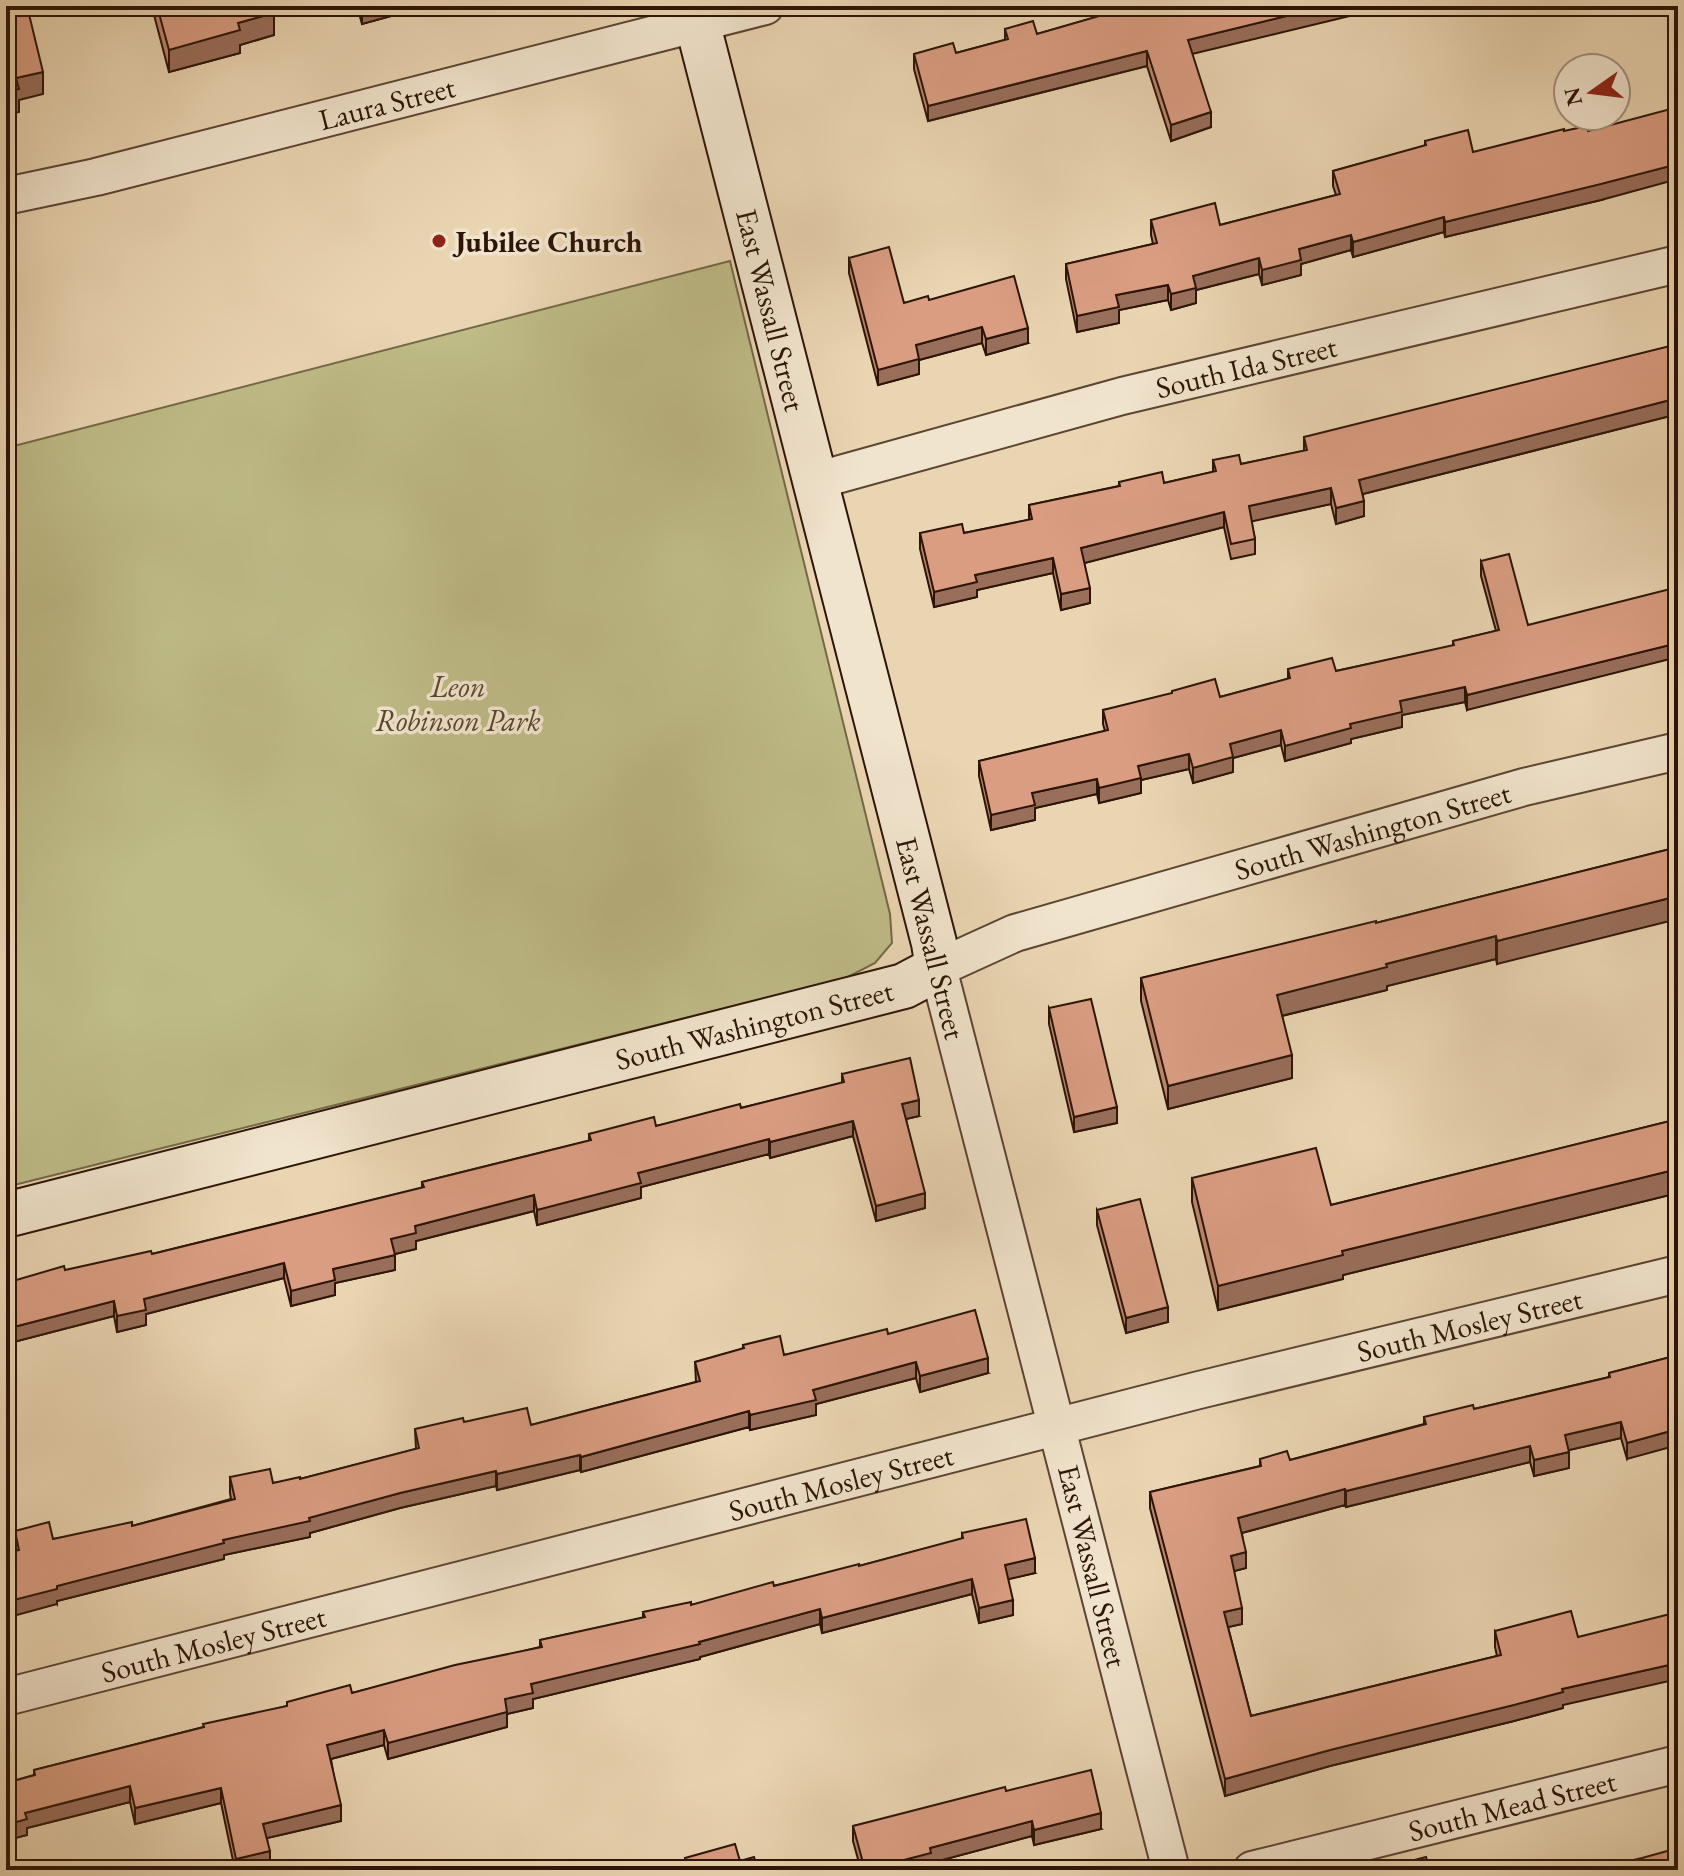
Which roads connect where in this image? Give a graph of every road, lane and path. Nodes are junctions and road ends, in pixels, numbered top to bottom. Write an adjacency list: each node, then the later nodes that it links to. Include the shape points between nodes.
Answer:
1 (765, 6): 2 (street, Laura Street)
2 (695, 14): 3 (street, Laura Street, via 96,177); 5 (street, East Wassall Street)
3 (6, 196)
4 (1678, 264): 5 (street, South Ida Street, via 1122,396)
5 (815, 481): 7 (street, East Wassall Street)
6 (1678, 751): 7 (street, South Washington Street, via 1524,787 1015,933)
7 (938, 968): 8 (street, South Washington Street, via 904,986); 10 (street, East Wassall Street)
8 (6, 1215)
9 (1678, 1274): 10 (street, South Mosley Street)
10 (1057, 1426): 11 (street, South Mosley Street); 13 (street, East Wassall Street)
11 (6, 1697)
12 (1678, 1764): 14 (street, South Mead Street)
13 (1171, 1870)
14 (1252, 1870)

